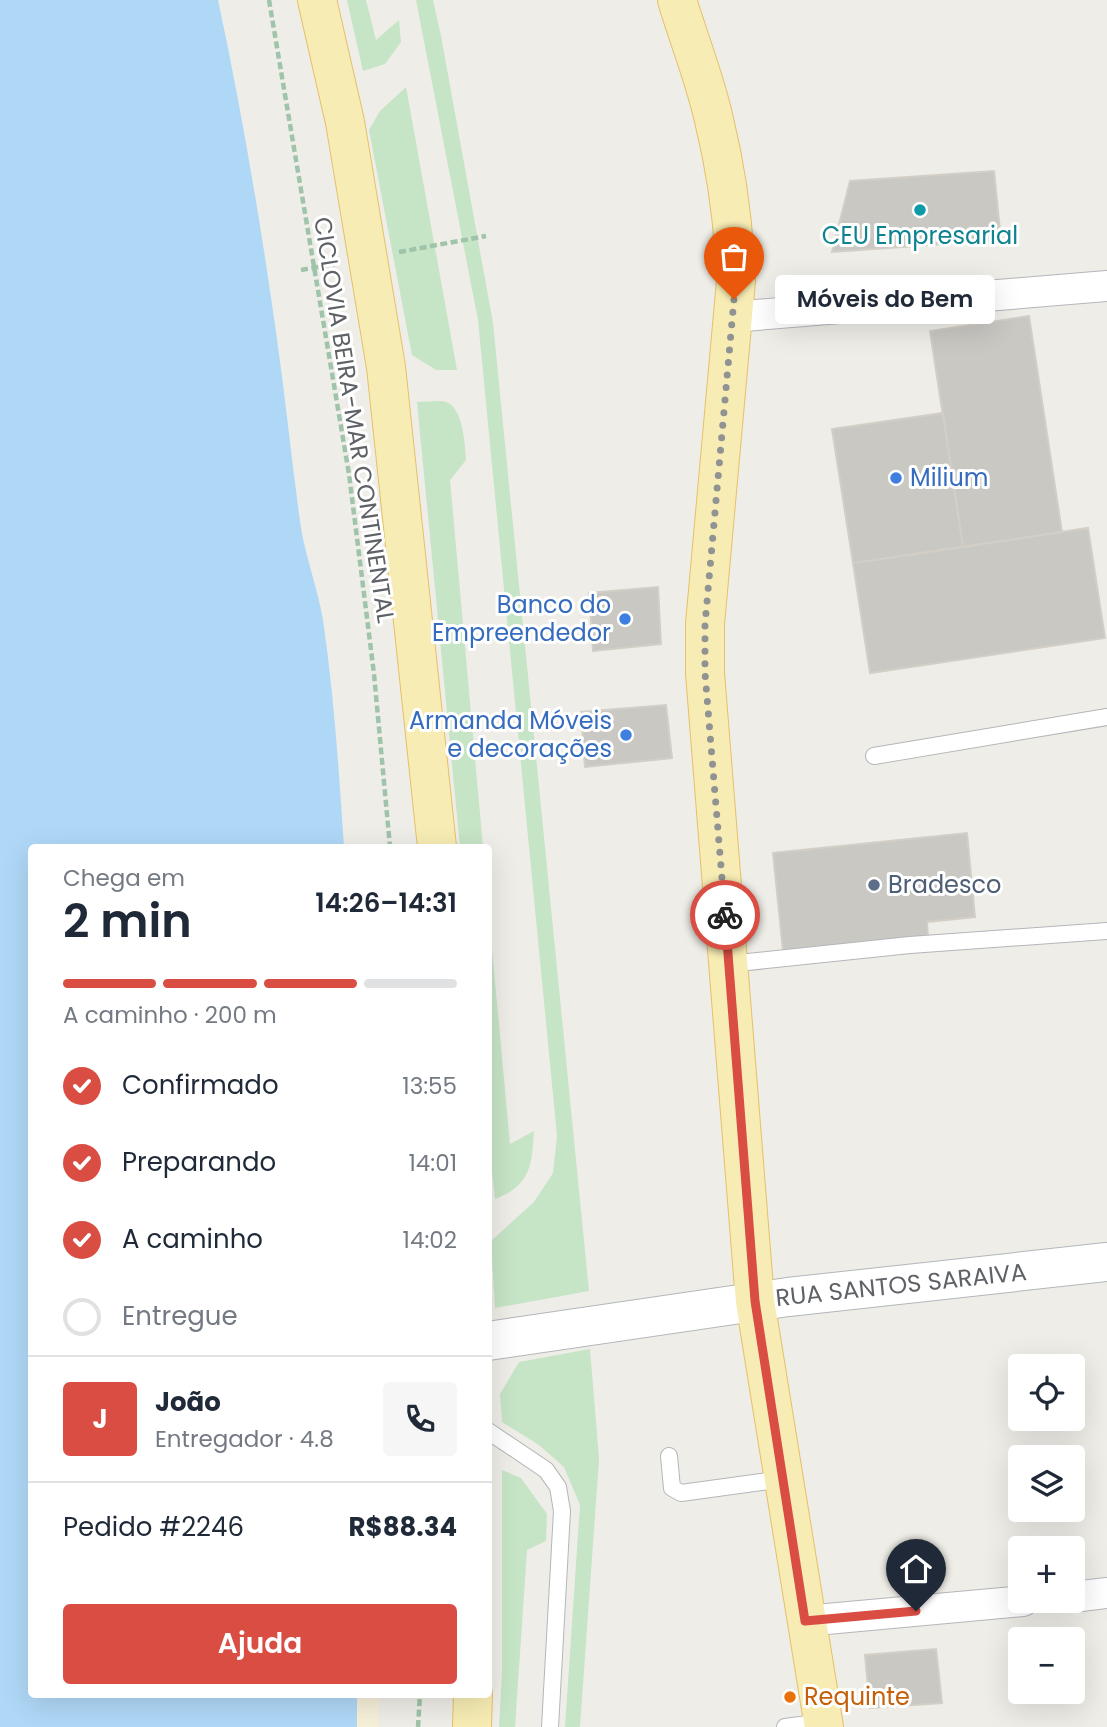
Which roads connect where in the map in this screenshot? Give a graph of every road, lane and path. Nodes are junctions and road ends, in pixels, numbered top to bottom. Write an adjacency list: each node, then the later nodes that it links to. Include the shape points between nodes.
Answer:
1 (269, 0): 8 (path, CICLOVIA BEIRA-MAR CONTINENTAL, via 349,474)
2 (317, 0): 9 (main road, via 345,122 386,367)
3 (677, 0): 5 (main road, via 714,116 726,175 736,281)
4 (1107, 285): 5 (street)
5 (733, 317): 11 (main road, via 705,636)
6 (1107, 717): 7 (lane)
7 (874, 757)
8 (390, 844)
9 (438, 844)
10 (1107, 931): 11 (lane)
11 (729, 964): 13 (main road)
12 (1107, 1262): 13 (main road, RUA SANTOS SARAIVA)
13 (755, 1301): 14 (main road, RUA SANTOS SARAIVA); 17 (main road)
14 (492, 1340)
15 (492, 1434): 27 (lane, via 546,1470 558,1487 562,1511)
16 (669, 1456): 17 (lane, via 672,1488 681,1493)
17 (783, 1479): 21 (main road)
18 (1107, 1593): 19 (street)
19 (1085, 1596)
20 (1008, 1602): 21 (street)
21 (805, 1621): 24 (main road)
22 (420, 1698): 25 (path)
23 (473, 1698): 26 (main road)
24 (823, 1724): 28 (lane)
25 (418, 1727)
26 (472, 1727)
27 (550, 1727)
28 (785, 1727)

